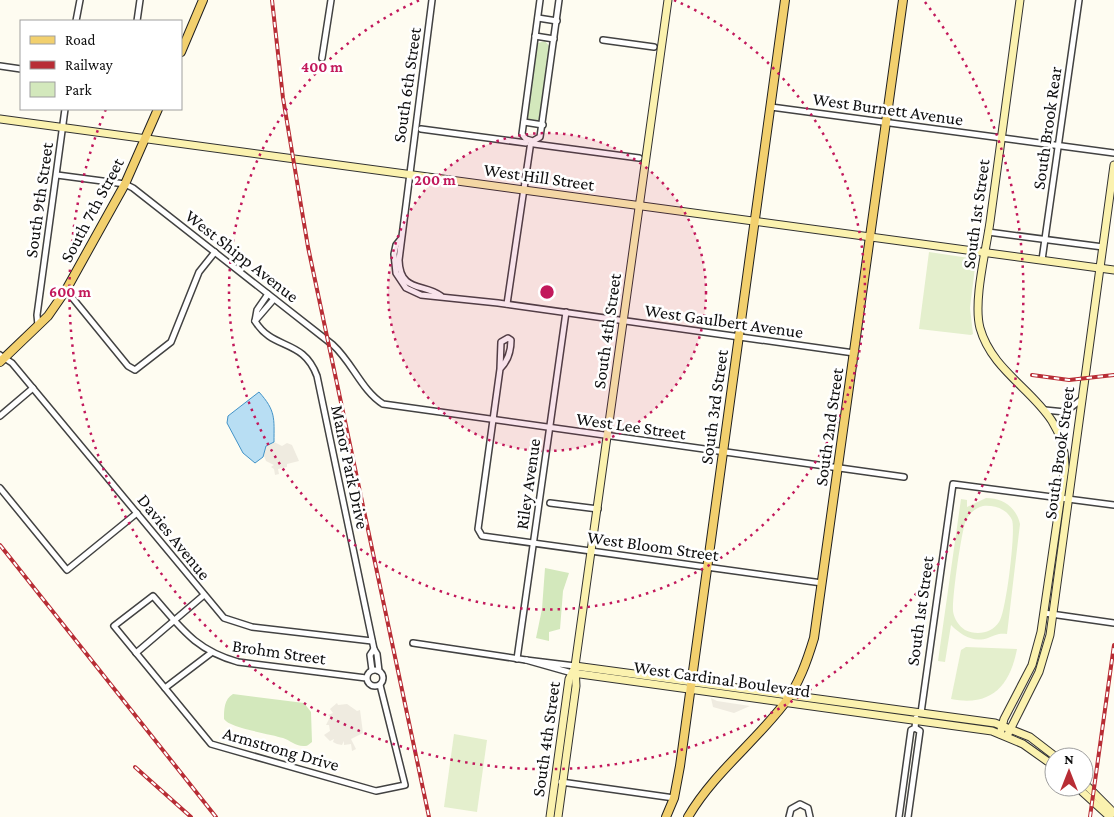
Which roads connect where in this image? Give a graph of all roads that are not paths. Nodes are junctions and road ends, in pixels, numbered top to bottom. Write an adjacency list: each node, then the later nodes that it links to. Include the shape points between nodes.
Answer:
1 (80, 0): 14 (street)
2 (140, 0): 15 (street)
3 (203, 0): 21 (main road)
4 (331, 0): 22 (street)
5 (432, 0): 41 (street, South 6th Street)
6 (540, 0): 13 (street)
7 (559, 0): 16 (street)
8 (668, 0): 45 (street, South 4th Street)
9 (786, 0): 25 (main road, South 3rd Street)
10 (903, 0): 30 (main road, South 2nd Street)
11 (1020, 0): 34 (street, South 1st Street)
12 (1078, 0): 37 (street, South Brook Rear)
13 (538, 18): 16 (street); 17 (street)
14 (76, 20)
15 (137, 20)
16 (557, 21): 18 (street)
17 (535, 36): 18 (street); 29 (street)
18 (554, 39): 31 (street)
19 (603, 40): 20 (street)
20 (654, 47)
21 (182, 50)
22 (322, 58)
23 (0, 66): 24 (street)
24 (20, 69)
25 (771, 107): 30 (street, West Burnett Avenue); 46 (main road, South 3rd Street)
26 (64, 110): 32 (street, South 9th Street)
27 (158, 110): 35 (main road, South 7th Street)
28 (0, 119): 32 (street, West Hill Street)
29 (524, 122): 31 (street); 36 (street, via 522,134)
30 (886, 122): 34 (street, West Burnett Avenue); 49 (main road, South 2nd Street)
31 (543, 125): 36 (street, via 539,139)
32 (62, 127): 35 (street, West Hill Street); 42 (street, South 9th Street)
33 (421, 129): 36 (street)
34 (1001, 138): 37 (street, West Burnett Avenue); 47 (street, South 1st Street)
35 (146, 139): 41 (street, West Hill Street); 43 (main road, South 7th Street)
36 (530, 143): 39 (street); 44 (street)
37 (1058, 146): 38 (street, West Burnett Avenue); 50 (street, South Brook Rear)
38 (1114, 153)
39 (639, 158)
40 (1114, 166): 51 (street, South Brook Street)
41 (408, 174): 44 (street, West Hill Street); 48 (street, South 6th Street)
42 (56, 175): 43 (street, West Shipp Avenue); 64 (street, South 9th Street)
43 (125, 184): 52 (street, West Shipp Avenue); 57 (main road, South 7th Street)
44 (524, 190): 45 (street, West Hill Street); 60 (street)
45 (640, 206): 46 (street, West Hill Street); 63 (street, South 4th Street)
46 (755, 222): 49 (street, West Hill Street); 65 (main road, South 3rd Street)
47 (988, 232): 50 (street); 53 (street, South 1st Street)
48 (400, 234): 60 (street, West Gaulbert Avenue, via 394,262 400,281 417,294)
49 (870, 237): 53 (street, West Hill Street); 66 (main road, South 2nd Street)
50 (1045, 239): 51 (street); 54 (street, South Brook Rear)
51 (1103, 247): 55 (street, South Brook Street)
52 (215, 252): 57 (street, via 199,272 171,342 135,370 128,366); 58 (street, West Shipp Avenue)
53 (985, 252): 54 (street, West Hill Street); 72 (street, South 1st Street, via 978,309 985,341 996,359)
54 (1042, 260): 55 (street, West Hill Street)
55 (1100, 268): 56 (street, West Hill Street); 70 (street, South Brook Street)
56 (1114, 270)
57 (66, 290): 64 (main road, South 7th Street)
58 (268, 294): 59 (street, West Shipp Avenue); 62 (street, via 257,310)
59 (274, 299): 62 (street); 71 (street, West Shipp Avenue, via 340,351 374,397)
60 (507, 304): 61 (street, West Gaulbert Avenue)
61 (566, 312): 63 (street, West Gaulbert Avenue); 75 (street, Riley Avenue)
62 (255, 321): 97 (street, Manor Park Drive, via 275,341 300,351 317,376)
63 (624, 321): 65 (street, West Gaulbert Avenue); 76 (street, South 4th Street)
64 (38, 326): 67 (main road, South 7th Street)
65 (739, 337): 66 (street, West Gaulbert Avenue); 77 (main road, South 3rd Street)
66 (854, 353): 78 (main road, South 2nd Street)
67 (1, 359): 69 (street, Davies Avenue, via 12,363)
68 (500, 368): 68 (street, via 501,342 508,338 511,340 510,350); 74 (street)
69 (33, 388): 73 (street); 86 (street, Davies Avenue)
70 (1082, 398): 72 (street, via 1065,412); 82 (street, South Brook Street)
71 (383, 404): 74 (street, West Lee Street)
72 (1045, 410): 81 (street, South 1st Street, via 1058,431 1064,450)
73 (0, 416)
74 (492, 421): 75 (street, West Lee Street); 87 (street, West Bloom Street, via 478,529 480,535)
75 (550, 429): 76 (street, West Lee Street); 87 (street, Riley Avenue)
76 (608, 437): 77 (street, West Lee Street); 85 (street, South 4th Street)
77 (723, 452): 78 (street, West Lee Street); 89 (main road, South 3rd Street)
78 (838, 468): 79 (street, West Lee Street); 90 (main road, South 2nd Street)
79 (904, 477)
80 (0, 488): 86 (street, via 67,570)
81 (1060, 498): 82 (street); 92 (street, South Brook Street); 112 (street, South 1st Street, via 953,484)
82 (1069, 499): 84 (street); 93 (street, South Brook Street)
83 (550, 503): 85 (street)
84 (1114, 505)
85 (598, 508): 88 (street, South 4th Street)
86 (137, 513): 91 (street, Davies Avenue)
87 (534, 544): 88 (street, West Bloom Street); 102 (street, Riley Avenue)
88 (592, 552): 89 (street, West Bloom Street); 105 (street, South 4th Street)
89 (707, 568): 90 (street, West Bloom Street); 107 (main road, South 3rd Street)
90 (822, 583): 111 (main road, South 2nd Street, via 814,638 804,669)
91 (204, 595): 94 (street); 97 (street, Davies Avenue, via 217,612 236,623)
92 (1044, 613): 93 (street); 114 (street, South Brook Street, via 1032,665)
93 (1053, 614): 95 (street); 115 (street, South Brook Street, via 1042,665)
94 (174, 620): 96 (street, Brohm Street, via 152,596); 100 (street); 101 (street, Brohm Street, via 195,643)
95 (1114, 623)
96 (114, 626): 100 (street, Armstrong Drive)
97 (372, 641): 99 (street, Manor Park Drive)
98 (413, 643): 102 (street, West Cardinal Boulevard)
99 (374, 649): 103 (street, Manor Park Drive, via 370,655); 104 (street, Manor Park Drive)
100 (136, 653): 109 (street, Armstrong Drive)
101 (211, 653): 106 (street, Brohm Street, via 238,662); 109 (street)
102 (517, 659): 105 (street, West Cardinal Boulevard)
103 (372, 670): 104 (street); 106 (street)
104 (379, 671): 108 (street, Manor Park Drive, via 383,679)
105 (574, 671): 107 (street, West Cardinal Boulevard); 110 (street, West Cardinal Boulevard); 120 (street, South 4th Street); 121 (street, South 4th Street)
106 (366, 678): 108 (street, via 370,686)
107 (691, 682): 110 (main road, South 3rd Street); 111 (street, West Cardinal Boulevard)
108 (380, 685): 122 (street, Manor Park Drive)
109 (165, 688): 122 (street, Armstrong Drive, via 211,744 376,791)
110 (690, 690): 111 (street, West Cardinal Boulevard); 125 (main road, South 3rd Street)
111 (787, 699): 112 (street, West Cardinal Boulevard); 113 (street, West Cardinal Boulevard); 130 (main road, South 2nd Street, via 710,785)
112 (919, 712): 113 (street, South 1st Street); 114 (street, West Cardinal Boulevard)
113 (916, 724): 116 (street, West Cardinal Boulevard, via 969,727); 133 (street, via 911,730); 134 (street, via 920,731)
114 (1002, 725): 115 (street, West Cardinal Boulevard); 116 (street, South Brook Street)
115 (1010, 728): 117 (street, South Brook Street); 118 (street, West Cardinal Boulevard)
116 (1000, 734): 117 (street, West Cardinal Boulevard)
117 (1007, 736): 119 (street, West Cardinal Boulevard)
118 (1044, 748)
119 (1044, 758)
120 (555, 781): 121 (street); 127 (street, South 4th Street)
121 (563, 782): 125 (street); 128 (street, South 4th Street)
122 (405, 786)
123 (1094, 793): 126 (street)
124 (1088, 797): 135 (street)
125 (674, 798): 129 (main road, South 3rd Street)
126 (1114, 813)
127 (550, 817)
128 (558, 817)
129 (666, 817)
130 (688, 817)
131 (789, 817): 132 (street, via 791,809 800,804 808,808)
132 (810, 817)
133 (899, 817)
134 (908, 817)
135 (1110, 817)

